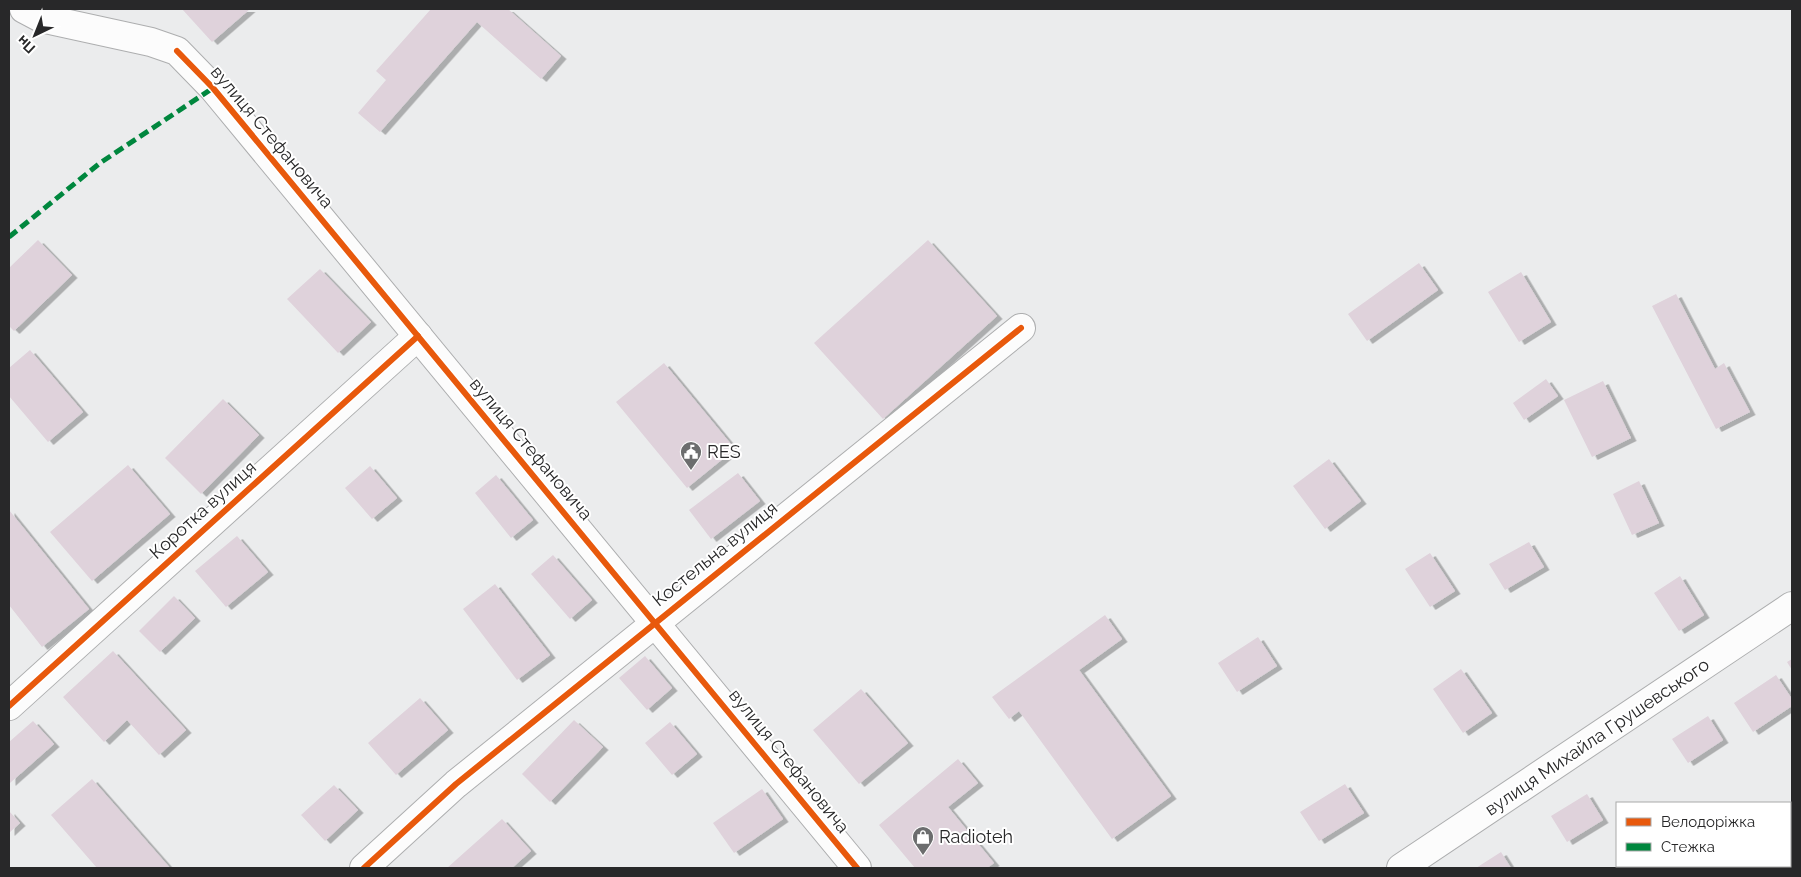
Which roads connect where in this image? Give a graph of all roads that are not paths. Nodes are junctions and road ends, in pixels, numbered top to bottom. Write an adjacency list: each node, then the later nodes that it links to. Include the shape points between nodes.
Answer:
1 (24, 9): 3 (street, вулиця Стефановича, via 41,18 178,51 213,88)
2 (1021, 328): 5 (street, Костельна вулиця)
3 (418, 336): 5 (street, вулиця Стефановича); 6 (street, Коротка вулиця)
4 (1792, 606): 9 (street, вулиця Михайла Грушевського)
5 (654, 621): 7 (street, Костельна вулиця, via 456,784); 8 (street, вулиця Стефановича)
6 (9, 706)
7 (364, 868)
8 (857, 868)
9 (1401, 868)

